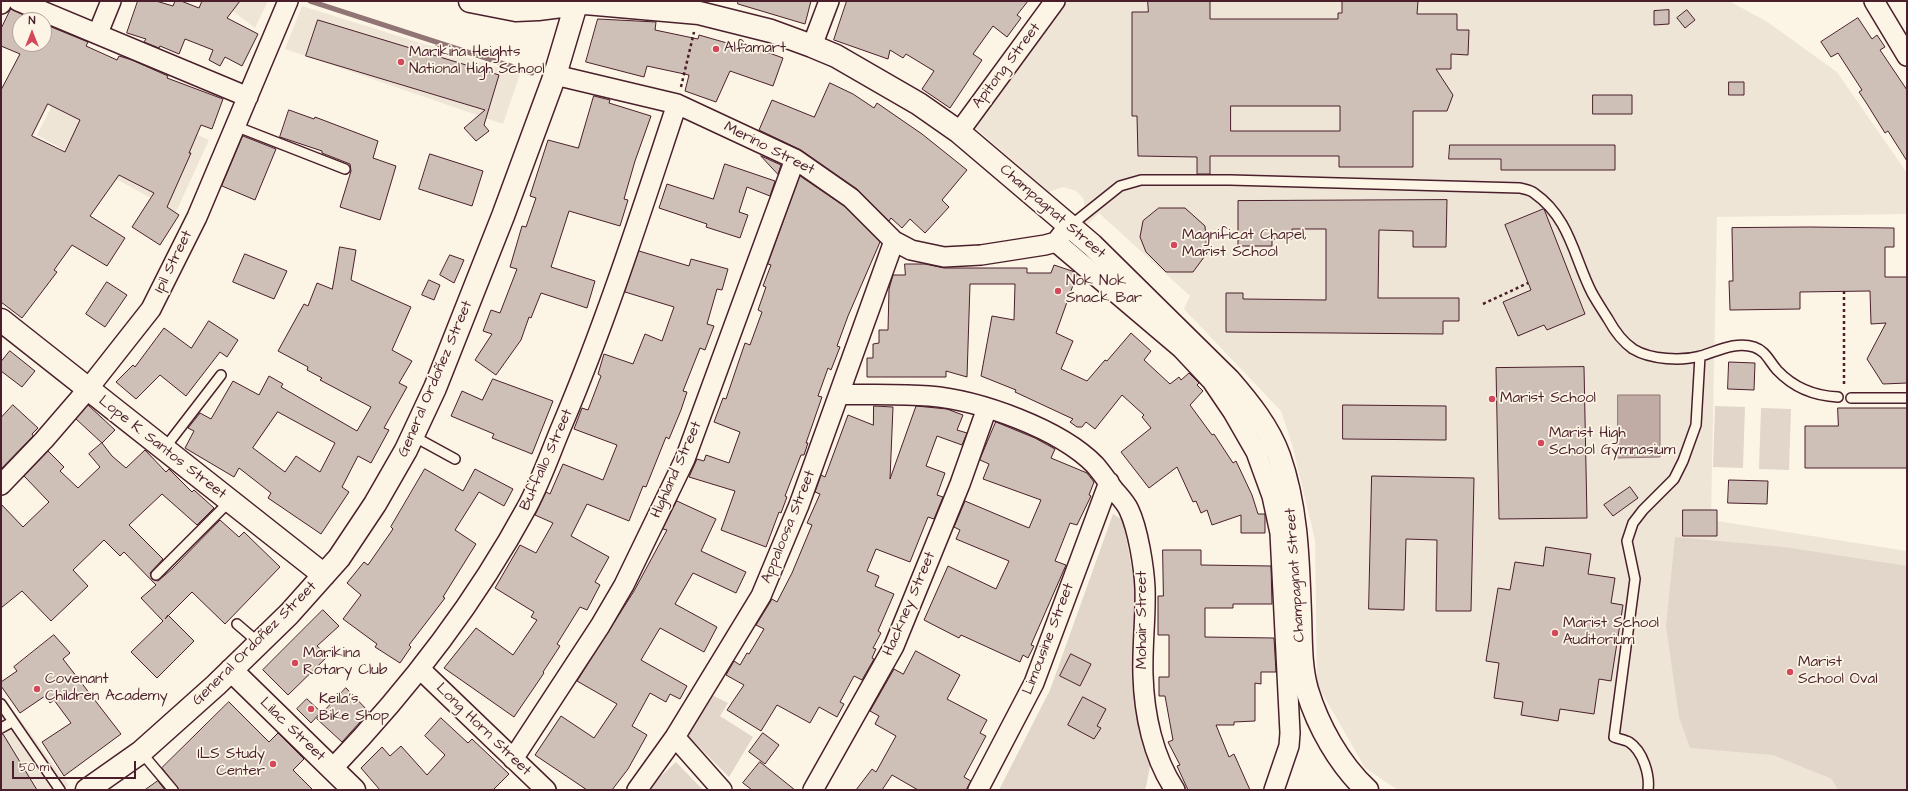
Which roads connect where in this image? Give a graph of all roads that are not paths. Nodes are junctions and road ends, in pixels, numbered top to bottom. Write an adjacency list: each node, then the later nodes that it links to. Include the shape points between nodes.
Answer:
1 (18, 1): 9 (street)
2 (111, 1): 9 (street)
3 (288, 1): 13 (street, Ipil Street)
4 (470, 1): 8 (street, Champagnat Street, via 516,10)
5 (830, 1): 10 (street)
6 (1055, 1): 16 (street, Apitong Street)
7 (1874, 1): 11 (street)
8 (576, 2): 10 (street, Champagnat Street, via 699,13 748,25); 12 (street, General Ordoñez Street)
9 (98, 33): 13 (street)
10 (812, 46): 16 (street, Champagnat Street, via 871,75)
11 (1907, 56)
12 (555, 75): 14 (street, Merino Street); 30 (street, General Ordoñez Street, via 503,216 435,388)
13 (248, 97): 15 (street, Ipil Street)
14 (676, 104): 17 (street, Merino Street); 40 (street, Buffallo Street, via 630,247 584,374 528,506 462,613)
15 (236, 126): 18 (lane); 24 (street, Ipil Street, via 197,217 151,308)
16 (959, 132): 19 (street, Champagnat Street)
17 (794, 159): 20 (street, Merino Street, via 851,198); 47 (street, Highland Street, via 685,459 624,584 600,626)
18 (346, 169)
19 (1063, 234): 20 (street, Merino Street, via 996,253 944,257 912,250); 22 (lane, via 1120,186 1141,180 1520,188 1534,192 1550,207 1567,230 1592,293 1615,332 1633,349 1665,358); 59 (street, via 1212,381 1234,412 1256,452 1272,496 1280,533 1290,733 1289,746); 60 (street, Champagnat Street, via 1122,274 1230,380 1272,439 1286,481 1295,526 1302,660 1307,689 1332,745 1347,768)
20 (894, 241): 25 (street, Appaloosa Street)
21 (1, 320): 24 (street, Lope K. Santos Street)
22 (1700, 356): 26 (lane, via 1733,346 1755,347 1766,354 1776,369 1791,383 1821,396); 61 (lane, via 1696,425 1683,461 1674,479 1633,523 1627,541 1635,578 1614,737 1629,742 1636,749 1646,768)
23 (221, 375): 31 (lane)
24 (88, 390): 31 (street, Lope K. Santos Street); 34 (street, Ipil Street)
25 (839, 394): 29 (street, Mohair Street, via 930,396); 45 (street, Appaloosa Street, via 799,505 761,596)
26 (1838, 397)
27 (1851, 398): 28 (lane)
28 (1907, 398)
29 (987, 408): 33 (street, Mohair Street, via 1054,436 1095,465); 57 (street, Hackney Street, via 960,484 894,646)
30 (413, 436): 32 (lane); 37 (street, General Ordoñez Street, via 375,504 339,558)
31 (164, 449): 35 (street, Lope K. Santos Street)
32 (455, 459)
33 (1109, 482): 49 (street, Mohair Street, via 1129,510 1142,555 1145,589 1143,675 1147,716); 58 (street, Limousine Street, via 1034,683)
34 (1, 485)
35 (230, 501): 36 (lane); 37 (street, Lope K. Santos Street)
36 (156, 575)
37 (324, 575): 39 (street, General Ordoñez Street)
38 (237, 624): 39 (lane)
39 (260, 643): 41 (street, General Ordoñez Street)
40 (420, 669): 47 (street, Long Horn Street); 48 (street, Buffallo Street)
41 (231, 670): 46 (street, General Ordoñez Street); 48 (street, Lilac Street)
42 (1, 704): 43 (lane)
43 (12, 722): 44 (lane); 50 (lane)
44 (1, 728)
45 (675, 737): 55 (street, Appaloosa Street); 56 (street)
46 (141, 752): 51 (street, General Ordoñez Street); 52 (lane)
47 (513, 758): 54 (street, Long Horn Street)
48 (332, 769): 53 (street, Lilac Street)
49 (1166, 786)
50 (60, 790)
51 (87, 790)
52 (173, 790)
53 (354, 790)
54 (546, 790)
55 (637, 790)
56 (722, 790)
57 (813, 790)
58 (978, 790)
59 (1274, 790)
60 (1367, 790)
61 (1648, 790)

